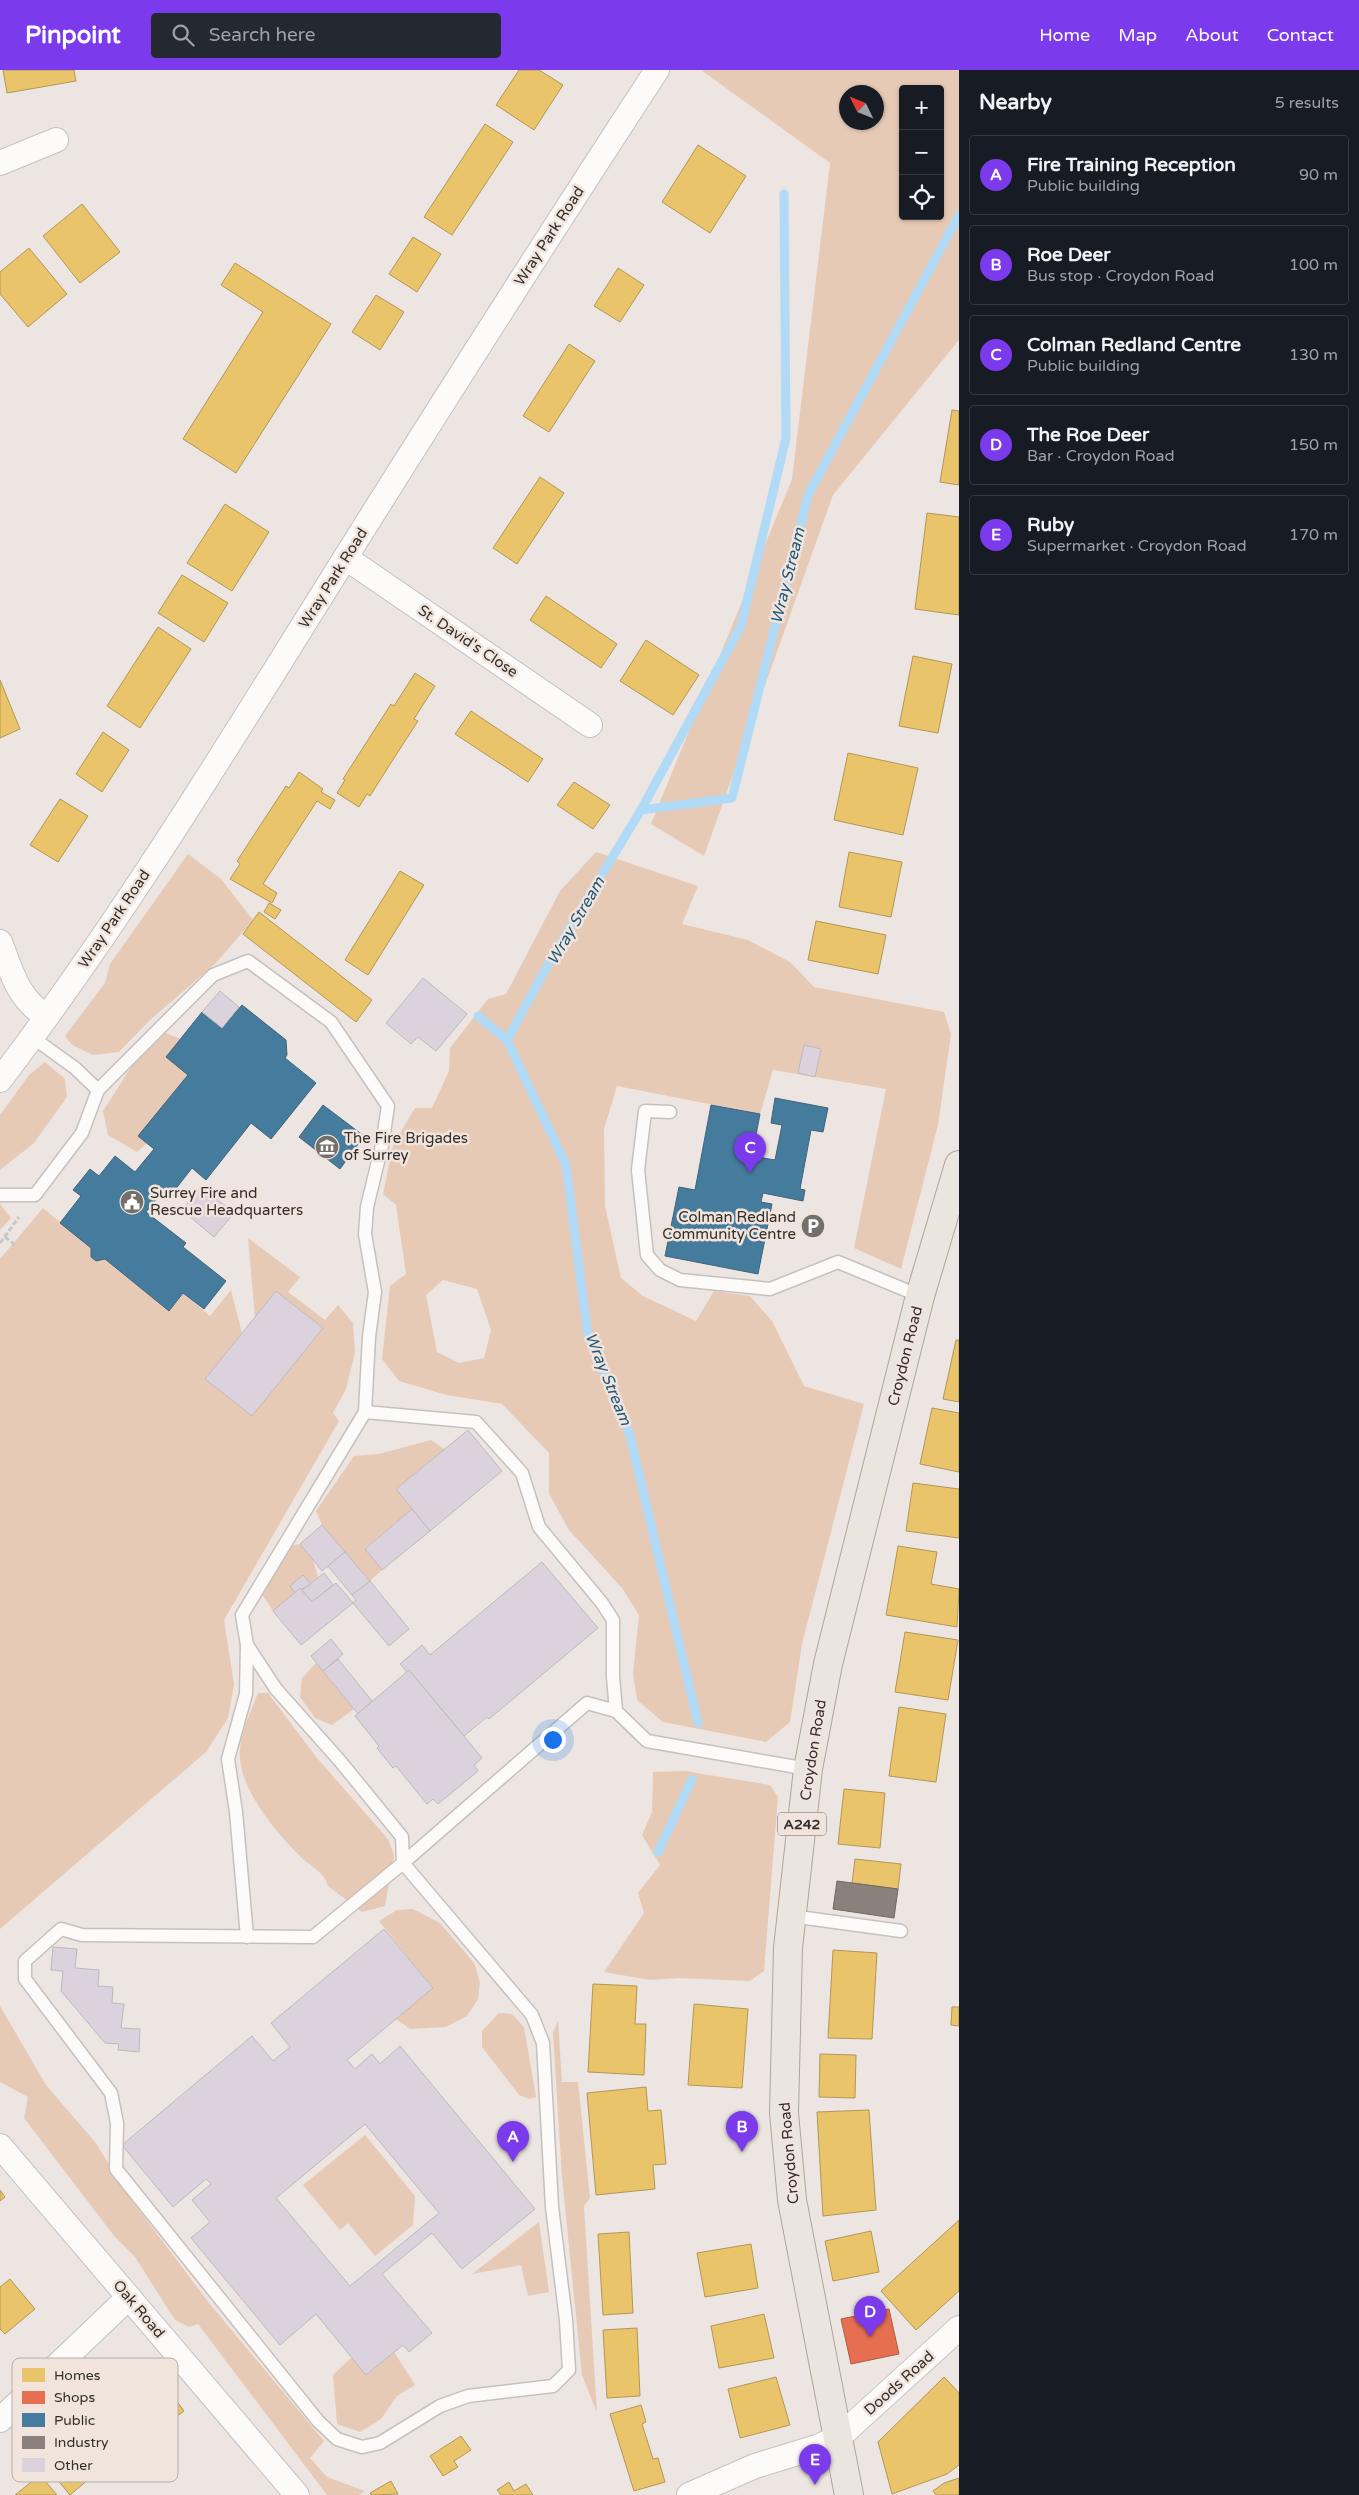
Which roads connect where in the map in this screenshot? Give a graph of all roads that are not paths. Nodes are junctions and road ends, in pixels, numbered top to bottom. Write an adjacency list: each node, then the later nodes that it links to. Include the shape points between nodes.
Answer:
1 (657, 70): 4 (street, Wray Park Road, via 553,228)
2 (56, 140): 3 (street)
3 (0, 163)
4 (346, 558): 5 (street, St. David's Close); 7 (street, Wray Park Road, via 176,826)
5 (590, 725)
6 (0, 942): 7 (street, via 17,988 29,1005)
7 (46, 1017): 8 (street, Wray Park Road)
8 (32, 1037): 9 (street, Wray Park Road); 10 (lane, via 75,1068)
9 (0, 1080)
10 (98, 1090): 13 (lane, via 82,1132 35,1195); 15 (lane, via 213,975 248,962 332,1022 388,1106 367,1207 365,1234 375,1292)
11 (670, 1112): 14 (lane, via 645,1111 638,1170 647,1255 660,1270 680,1280 770,1289 838,1262)
12 (959, 1165): 14 (main road, Croydon Road / A242)
13 (0, 1195)
14 (920, 1296): 18 (main road, Croydon Road / A242, via 828,1664)
15 (365, 1412): 16 (lane, via 242,1615); 17 (lane, via 476,1422 522,1473 539,1527 613,1620)
16 (247, 1645): 19 (lane, via 276,1689 402,1837); 22 (lane, via 246,1694 228,1759)
17 (616, 1711): 18 (lane, via 647,1741); 19 (lane, via 587,1703)
18 (808, 1769): 20 (main road, Croydon Road / A242)
19 (403, 1863): 22 (lane, via 313,1937); 22 (lane, via 532,2015 544,2043 552,2207 569,2370 554,2386 468,2396 440,2406 380,2443 362,2447 337,2439 318,2421 116,2169 116,2123 110,2093 25,1979 25,1961 61,1929 82,1935)
20 (791, 1916): 21 (lane); 29 (main road, Croydon Road / A242, via 784,2114 786,2157)
21 (900, 1931)
22 (247, 1937)
23 (0, 2146): 24 (street, Oak Road)
24 (129, 2297): 26 (street); 30 (street, Oak Road)
25 (959, 2328): 29 (street, Doods Road)
26 (65, 2358)
27 (12, 2409): 28 (street)
28 (0, 2420)
29 (839, 2437): 31 (street, Doods Road, via 755,2466); 32 (main road, Croydon Road / A242)
30 (297, 2495)
31 (689, 2495)
32 (849, 2495)

